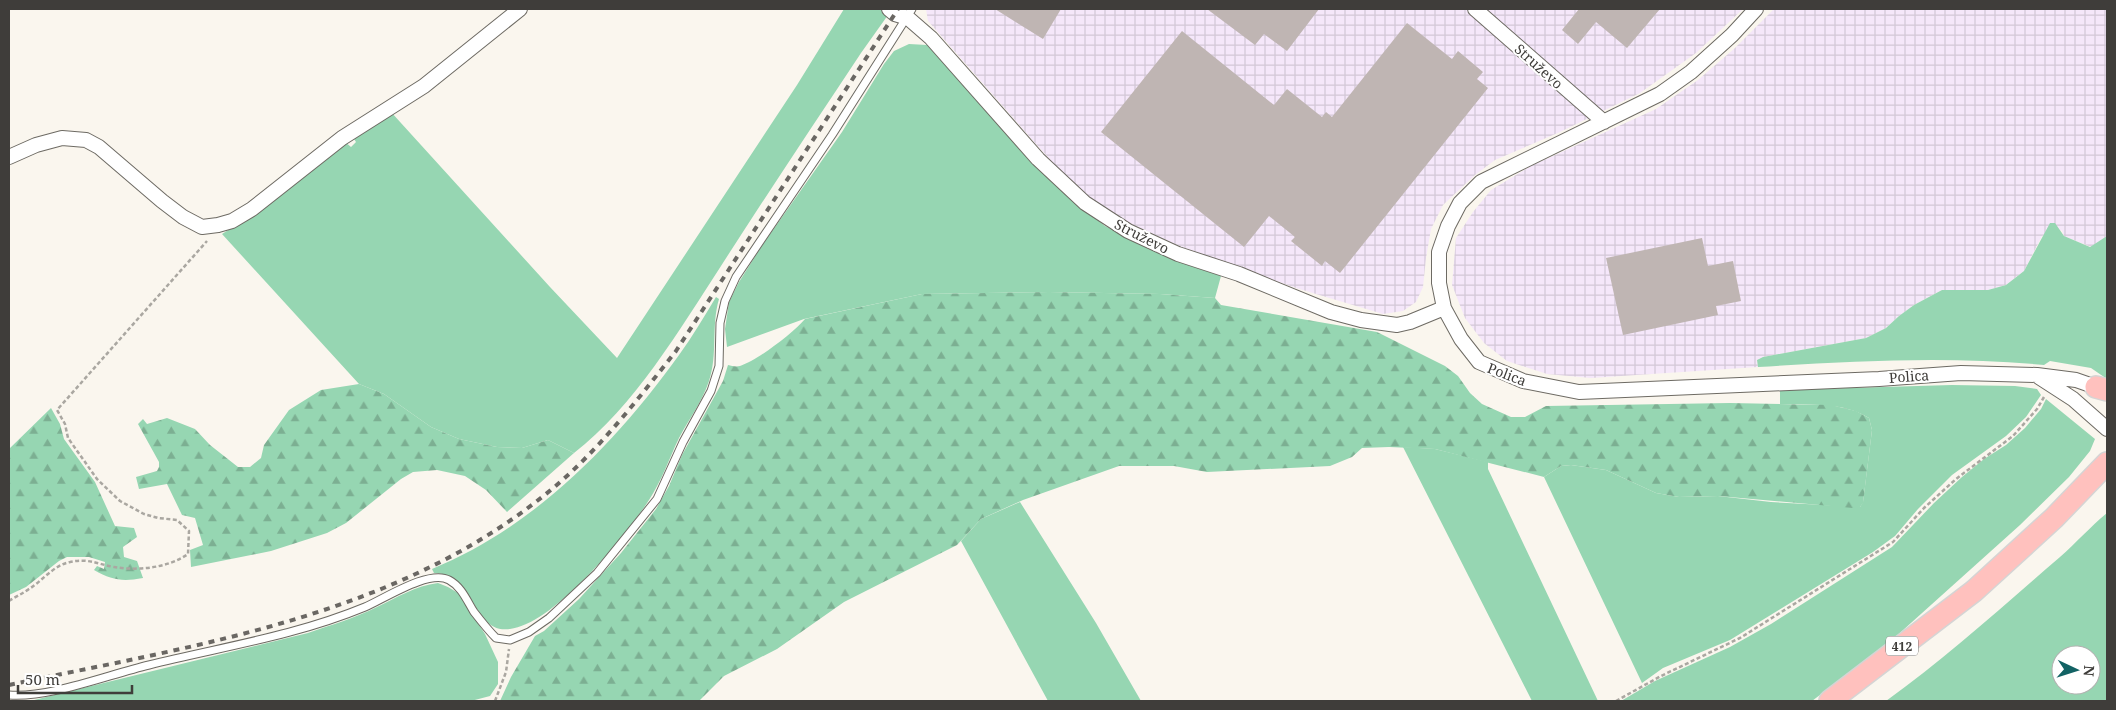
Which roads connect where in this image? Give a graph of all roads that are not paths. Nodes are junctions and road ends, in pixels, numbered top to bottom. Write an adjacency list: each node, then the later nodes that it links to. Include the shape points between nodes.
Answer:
1 (520, 9): 7 (street, via 424,86 342,138 232,221 202,227 183,217 99,147 86,140 62,138)
2 (889, 9): 5 (street, Struževo, via 894,14)
3 (1475, 9): 6 (street, Struževo)
4 (1756, 9): 6 (street, Polica, via 1691,72 1660,94)
5 (910, 13): 8 (street, Struževo, via 1038,159 1085,203 1128,231 1178,254 1239,274 1331,312 1361,320 1397,325); 15 (lane, via 736,276 720,323 719,366 711,391 657,499 597,573 549,618 510,640 496,638 473,610 464,592 448,579 435,577 349,614 250,644 150,665 37,695)
6 (1604, 122): 8 (street, Polica, via 1482,182 1460,203 1439,252 1439,283)
7 (9, 157)
8 (1444, 308): 9 (street, Polica, via 1461,339 1479,362 1523,381 1579,392 1961,373)
9 (2037, 375): 10 (street, Polica, via 2076,380); 11 (street, via 2073,399)
10 (2104, 391)
11 (2107, 429)
12 (2107, 463): 14 (main road, 412)
13 (2107, 483): 14 (main road)
14 (2085, 486): 16 (main road, 412, via 1974,591)
15 (9, 695)
16 (1830, 701)

